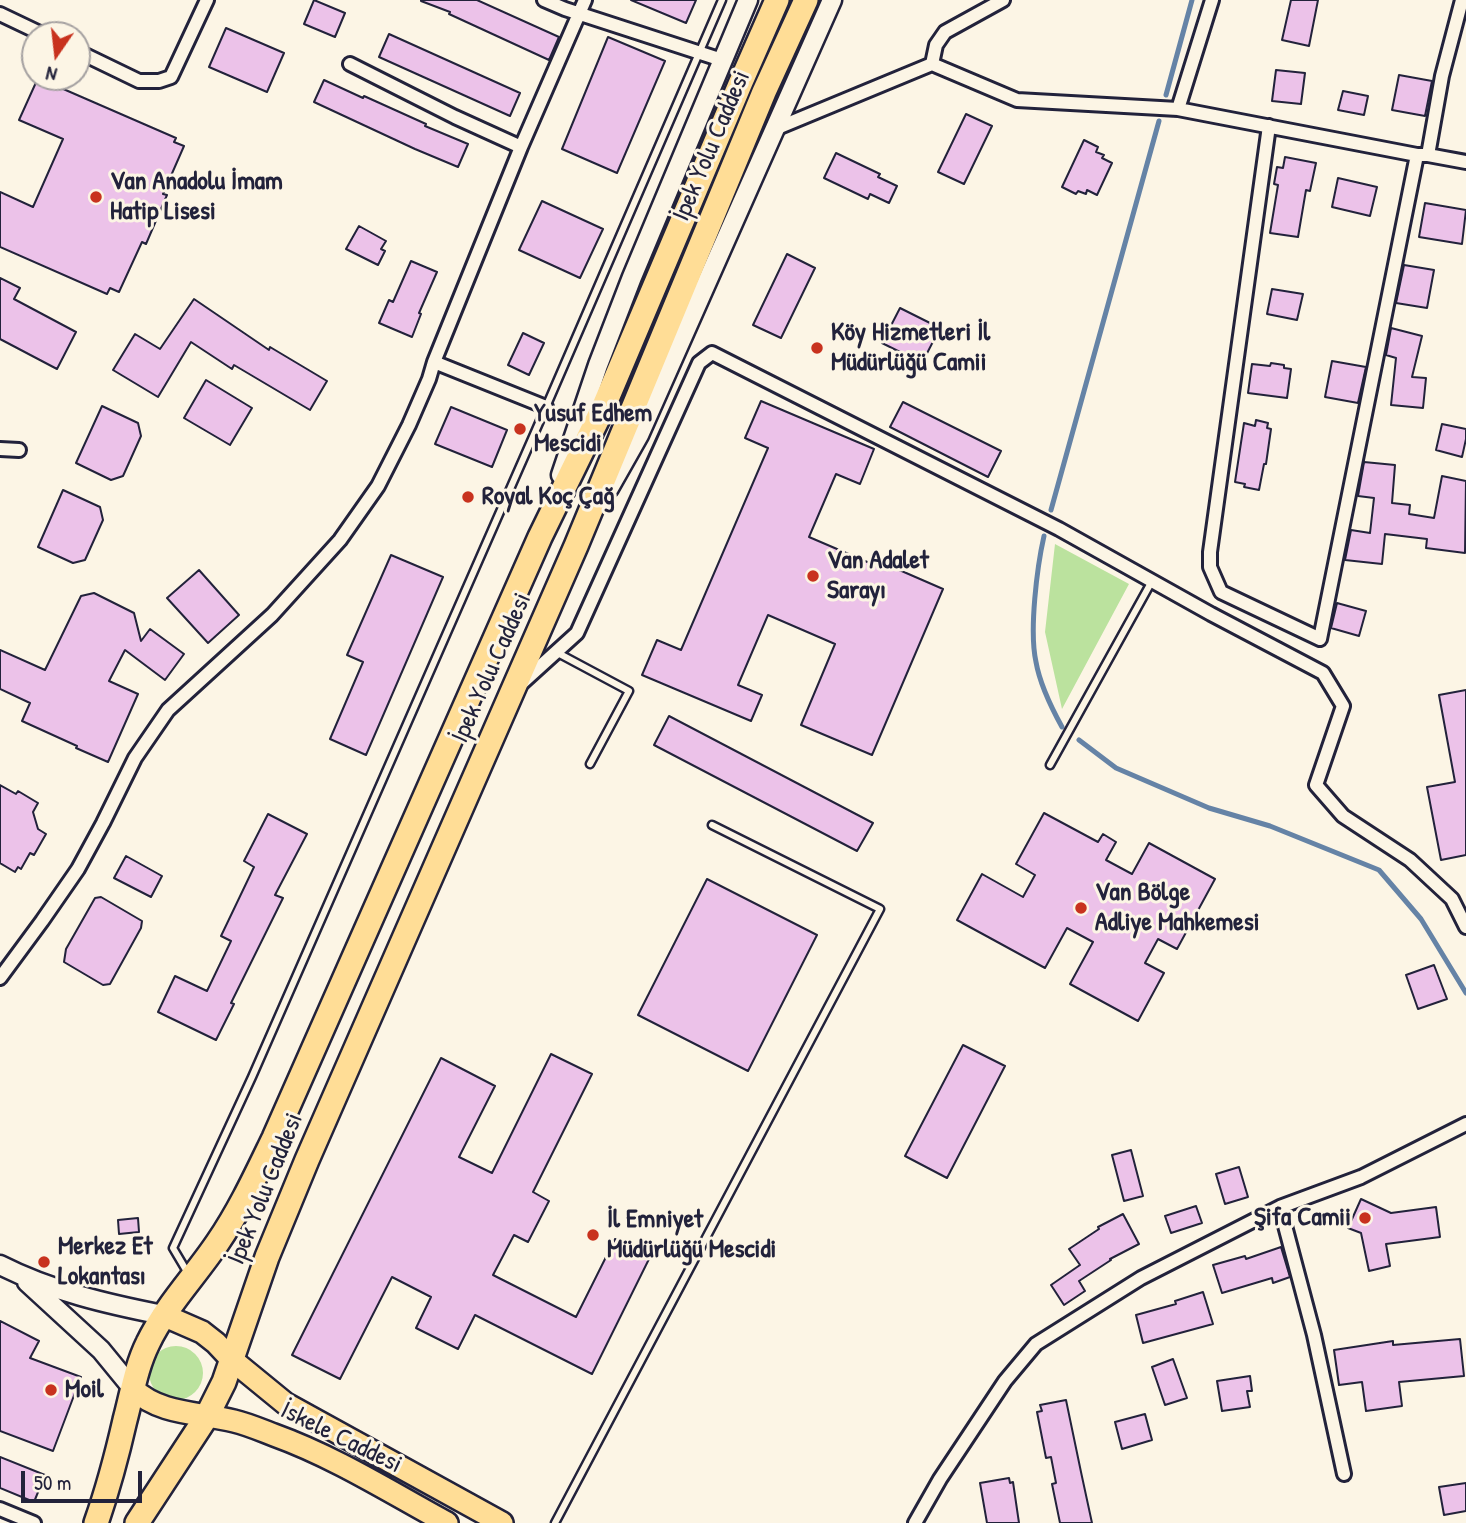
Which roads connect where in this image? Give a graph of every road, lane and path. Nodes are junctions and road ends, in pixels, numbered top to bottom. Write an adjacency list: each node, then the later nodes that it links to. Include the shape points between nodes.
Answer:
1 (207, 0): 16 (street, via 171,77 139,81)
2 (544, 0): 13 (street)
3 (585, 0): 13 (street)
4 (722, 0): 15 (lane)
5 (748, 0): 17 (street)
6 (777, 0): 30 (highway, İpek Yolu Caddesi, via 604,406)
7 (806, 0): 31 (highway, İpek Yolu Caddesi)
8 (832, 0): 22 (street)
9 (1003, 0): 19 (street, via 945,32)
10 (1212, 0): 20 (street)
11 (1462, 0): 24 (street)
12 (0, 14): 14 (street)
13 (580, 14): 15 (street); 23 (street)
14 (21, 24)
15 (698, 52): 17 (street); 27 (lane)
16 (91, 58)
17 (722, 60): 30 (street, via 598,365)
18 (350, 64): 23 (street)
19 (932, 64): 20 (street, via 1017,100); 22 (street)
20 (1178, 109): 21 (street)
21 (1269, 126): 24 (street); 24 (street, via 1210,567 1221,592 1320,639)
22 (775, 129): 31 (street, via 639,435)
23 (521, 148): 26 (street)
24 (1422, 155): 25 (street)
25 (1466, 162)
26 (434, 362): 27 (street); 39 (street, via 379,486 340,540 272,615 168,710 135,758 78,869)
27 (546, 407): 44 (lane, via 173,1248)
28 (0, 449): 29 (street)
29 (19, 450)
30 (540, 537): 44 (highway, İpek Yolu Caddesi, via 274,1138 220,1239)
31 (576, 546): 34 (highway, İpek Yolu Caddesi)
32 (1152, 581): 33 (street, via 712,353 699,363 578,633); 36 (lane); 38 (street, via 1324,673 1343,706 1316,785 1343,816 1410,860 1452,899)
33 (556, 652): 34 (street); 35 (lane, via 629,691)
34 (513, 690): 46 (highway, İpek Yolu Caddesi, via 307,1160)
35 (590, 764)
36 (1050, 765)
37 (712, 825): 56 (lane, via 880,909)
38 (1466, 926)
39 (0, 978)
40 (1466, 1124): 41 (street, via 1361,1177)
41 (1280, 1207): 49 (street); 57 (street, via 1141,1278 1036,1344 1005,1381)
42 (0, 1265): 43 (street)
43 (19, 1275): 45 (street, via 103,1303); 47 (street, via 70,1319)
44 (192, 1279): 45 (highway, İpek Yolu Caddesi)
45 (163, 1315): 46 (main road, via 202,1332); 47 (highway)
46 (231, 1359): 48 (highway); 55 (main road, via 286,1404)
47 (133, 1389): 48 (main road, via 156,1405); 52 (highway)
48 (206, 1416): 53 (highway); 54 (main road, İskele Caddesi, via 234,1421 309,1449)
49 (1344, 1474)
50 (0, 1509): 51 (street)
51 (34, 1523)
52 (96, 1523)
53 (137, 1523)
54 (447, 1523)
55 (502, 1523)
56 (555, 1523)
57 (915, 1523)

